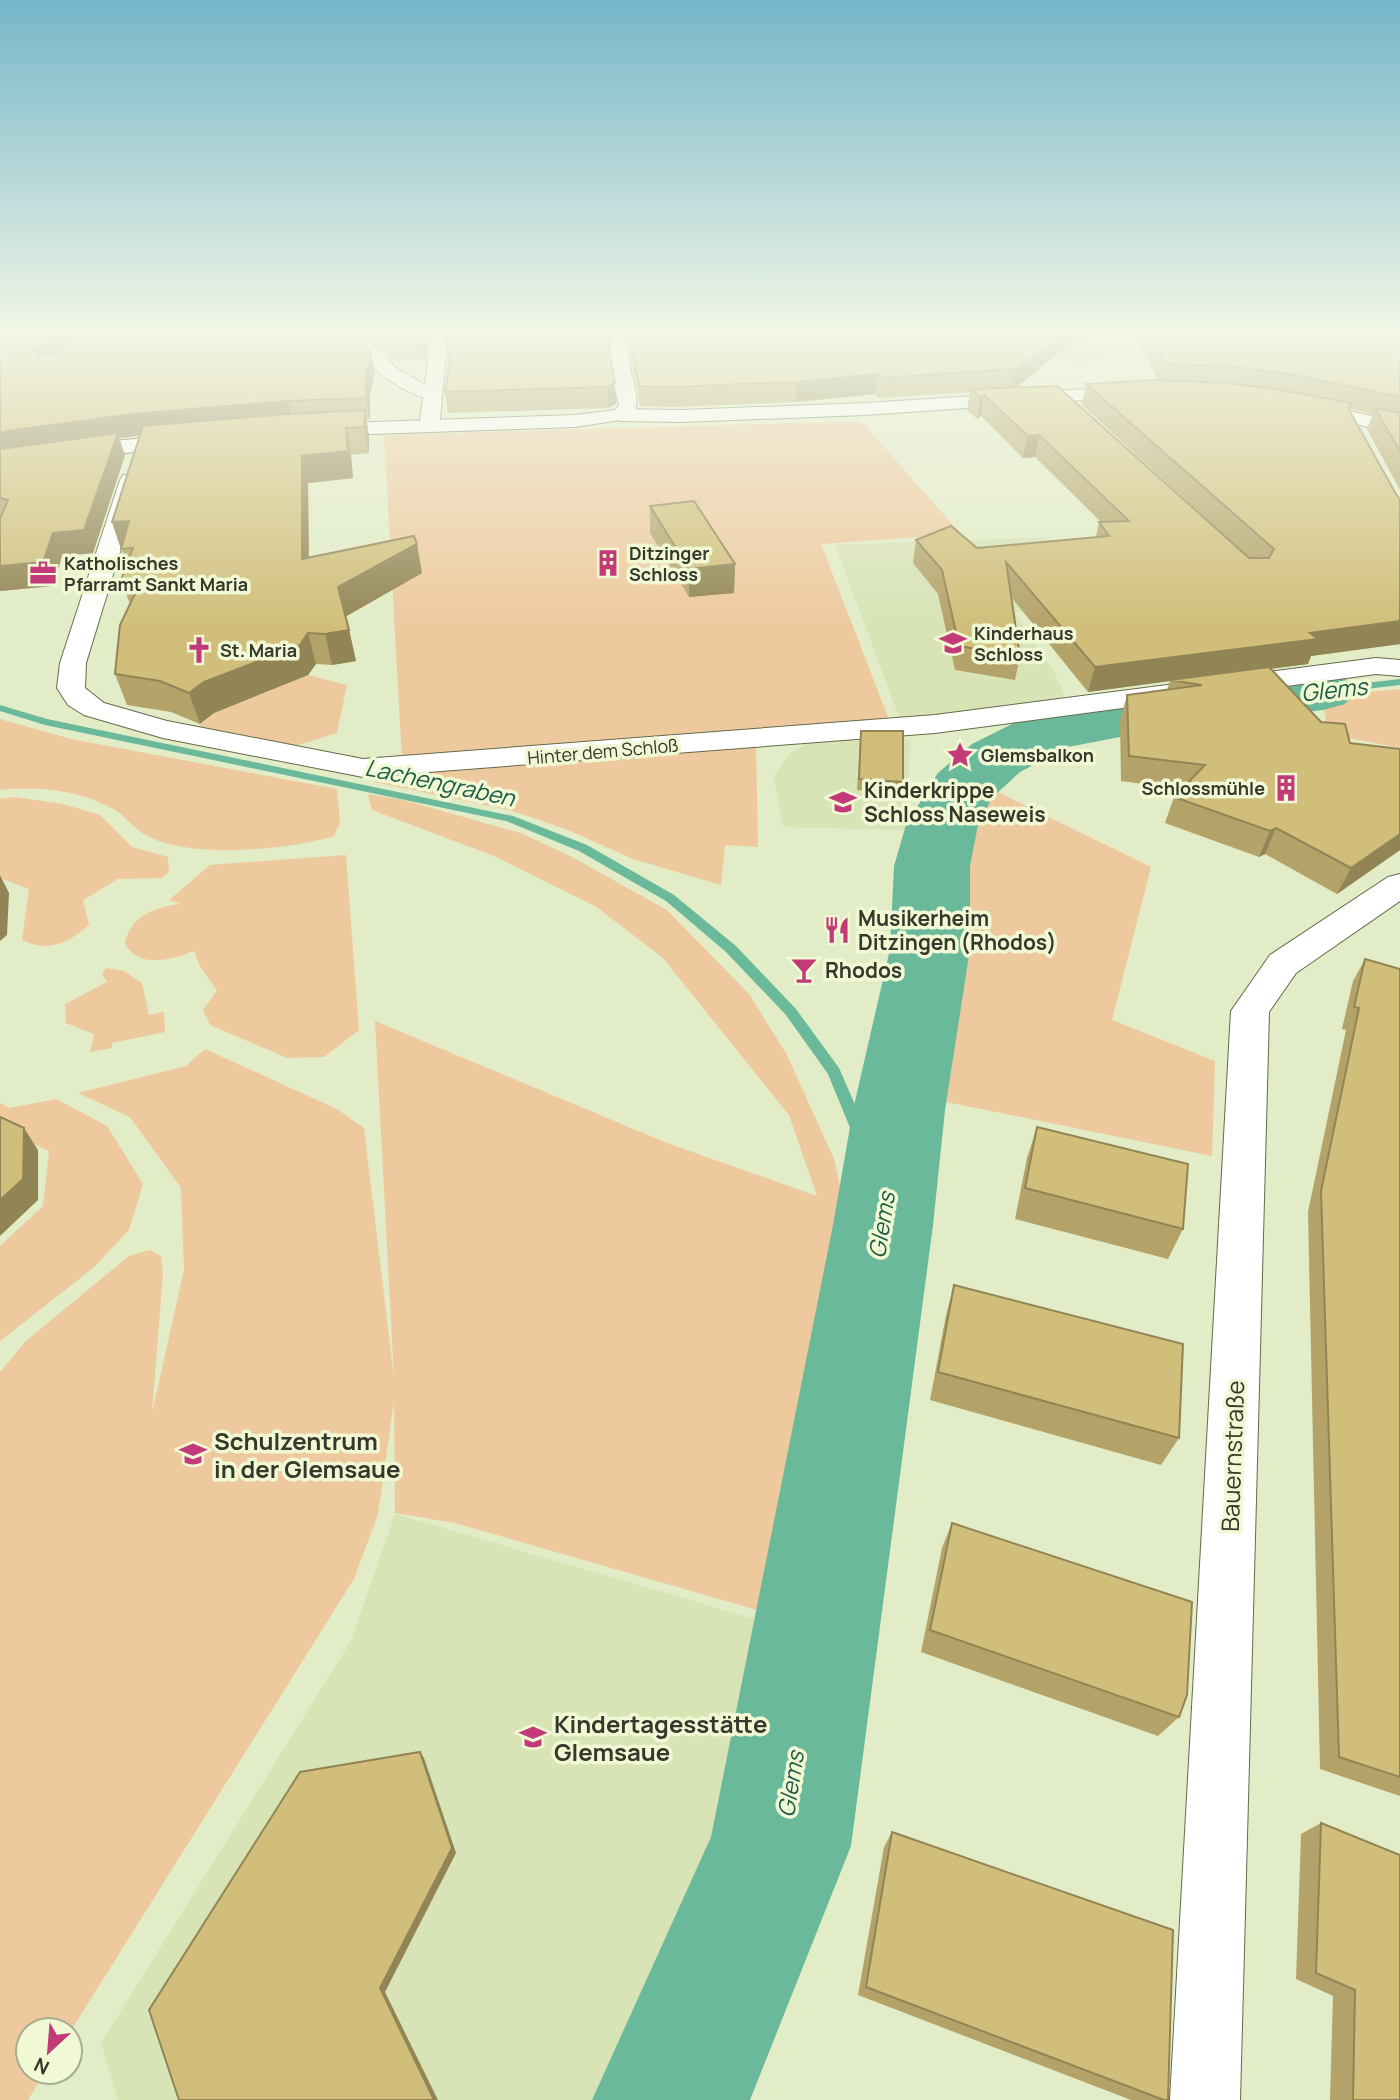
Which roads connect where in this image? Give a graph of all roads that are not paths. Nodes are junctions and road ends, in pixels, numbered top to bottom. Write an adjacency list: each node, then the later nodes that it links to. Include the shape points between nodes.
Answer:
1 (1355, 432): 4 (street)
2 (208, 438): 3 (street)
3 (141, 444): 5 (street); 6 (street, Hinter dem Schloß, via 73,663 71,688 78,699 94,709 163,729 363,768 934,724)
4 (1363, 446)
5 (0, 463)
6 (1388, 667)
7 (1392, 900): 8 (street, Bauernstraße, via 1283,964 1250,1011)
8 (1206, 2100)

